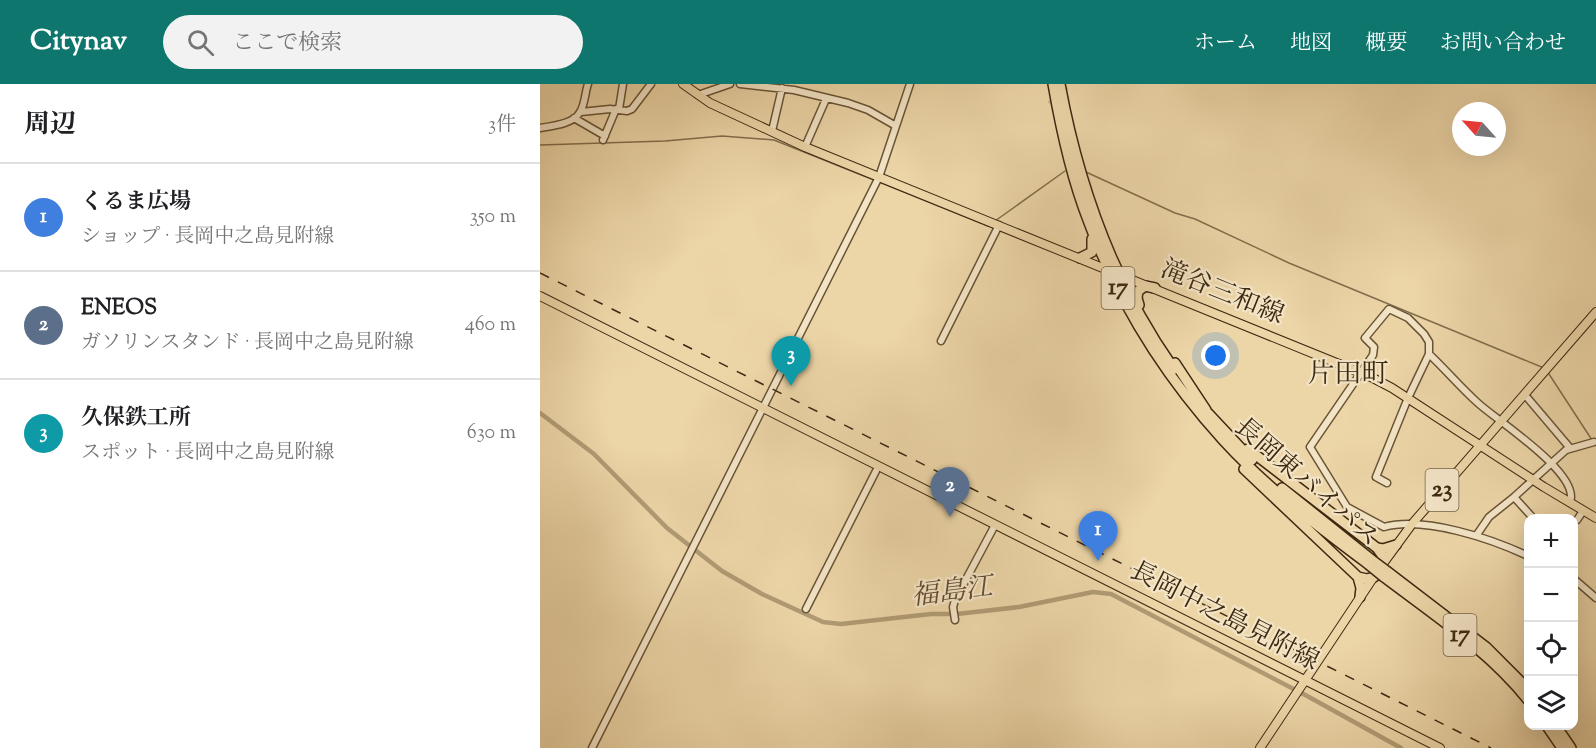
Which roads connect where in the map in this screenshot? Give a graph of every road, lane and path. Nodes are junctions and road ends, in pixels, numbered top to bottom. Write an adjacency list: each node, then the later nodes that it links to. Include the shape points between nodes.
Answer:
1 (588, 84): 16 (street)
2 (623, 84): 15 (street)
3 (651, 84): 15 (street, via 632,109)
4 (730, 84): 12 (street)
5 (740, 84): 10 (street)
6 (910, 84): 18 (street)
7 (1053, 84): 14 (highway, 17)
8 (1060, 84): 26 (highway, 長岡東バイパス / 17, via 1091,208)
9 (686, 85): 12 (main road, 滝谷三和線)
10 (767, 85): 11 (street)
11 (782, 88): 13 (street); 20 (street)
12 (698, 95): 20 (main road, 滝谷三和線)
13 (826, 99): 18 (street, via 868,110); 21 (street)
14 (1056, 103): 24 (highway, via 1069,169 1094,245 1090,254); 25 (highway, 17, via 1079,194)
15 (617, 109): 16 (street); 17 (street, via 604,138)
16 (581, 112): 17 (street)
17 (574, 118): 19 (street)
18 (896, 126): 22 (street)
19 (540, 128)
20 (772, 131): 21 (main road, 滝谷三和線)
21 (805, 147): 22 (main road, 滝谷三和線)
22 (879, 177): 23 (main road, 滝谷三和線); 35 (street)
23 (999, 225): 24 (main road, 滝谷三和線); 30 (street)
24 (1080, 258): 25 (main road, 滝谷三和線)
25 (1109, 270): 26 (main road, 滝谷三和線); 36 (highway, 17, via 1153,350)
26 (1119, 274): 27 (main road, 滝谷三和線); 36 (highway, 長岡東バイパス / 17, via 1170,363)
27 (1155, 288): 32 (main road, 滝谷三和線); 36 (highway, via 1140,289 1138,303)
28 (540, 297): 35 (main road, 長岡中之島見附線)
29 (1596, 312): 33 (main road, 23)
30 (941, 341)
31 (1429, 354): 32 (street, via 1424,334 1408,318 1389,309 1365,338 1375,349); 34 (street); 37 (street)
32 (1361, 373): 34 (main road, 滝谷三和線); 52 (street, via 1310,447 1352,511 1384,527)
33 (1525, 395): 37 (main road, 23); 40 (street)
34 (1408, 398): 39 (main road, 滝谷三和線); 45 (street, via 1376,477)
35 (762, 409): 43 (main road, 長岡中之島見附線); 71 (street)
36 (1205, 412): 41 (highway); 41 (highway, via 1216,436)
37 (1501, 422): 39 (main road, 23); 42 (street)
38 (1594, 442): 40 (street)
39 (1481, 446): 44 (main road, 滝谷三和線); 52 (main road, 23)
40 (1570, 448): 42 (street)
41 (1246, 459): 56 (highway, via 1301,491); 58 (highway, 長岡東バイパス / 17, bridge, via 1345,544); 59 (highway)
42 (1550, 464): 44 (street); 47 (street, via 1570,489)
43 (878, 466): 53 (main road, 長岡中之島見附線); 64 (street)
44 (1532, 480): 46 (street); 47 (main road, 滝谷三和線)
45 (1387, 483)
46 (1514, 497): 49 (street); 54 (street, via 1489,517)
47 (1570, 502): 48 (main road, 滝谷三和線)
48 (1583, 511): 50 (street); 51 (main road, 滝谷三和線)
49 (1529, 514)
50 (1578, 518)
51 (1596, 518)
52 (1412, 524): 54 (street); 55 (main road, 23)
53 (995, 525): 65 (street, via 955,600); 66 (main road, 長岡中之島見附線)
54 (1476, 536): 57 (street)
55 (1396, 545): 56 (highway); 58 (main road, 23)
56 (1377, 548): 58 (highway)
57 (1524, 554)
58 (1385, 571): 60 (main road, 23); 67 (highway, 長岡東バイパス / 17, via 1486,647); 68 (highway, 長岡東バイパス / 17, via 1477,649)
59 (1358, 577): 60 (highway); 62 (highway)
60 (1374, 577): 62 (main road, 23)
61 (1578, 582): 63 (street)
62 (1360, 597): 66 (main road, 23)
63 (1596, 598)
64 (806, 609)
65 (954, 616)
66 (1302, 683): 72 (main road, 23); 73 (main road, 長岡中之島見附線)
67 (1524, 685)
68 (1524, 695)
69 (1550, 730): 74 (highway)
70 (1559, 730): 75 (highway)
71 (592, 748)
72 (1260, 748)
73 (1440, 748)
74 (1562, 748)
75 (1571, 748)

